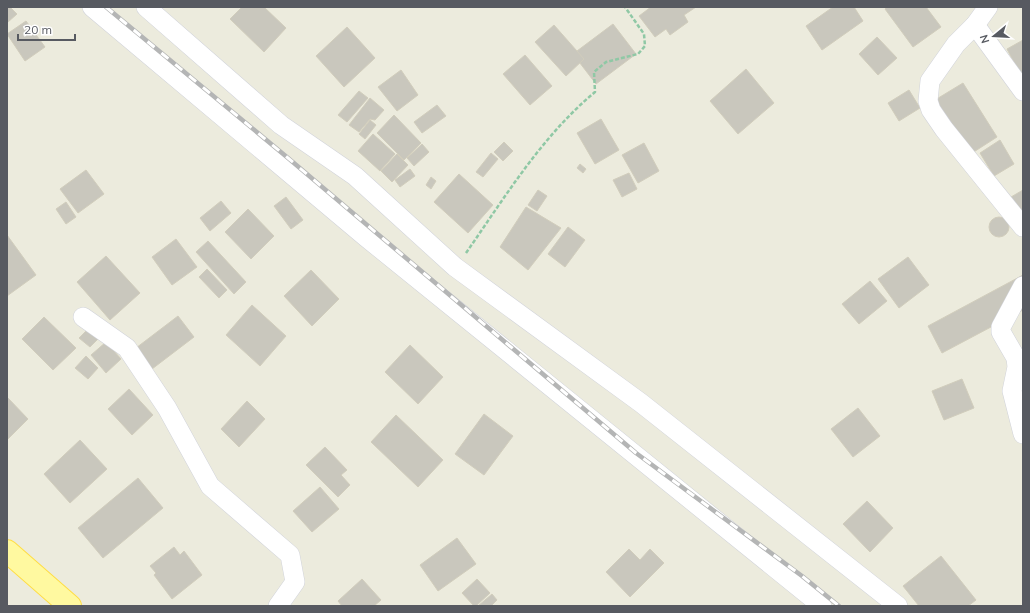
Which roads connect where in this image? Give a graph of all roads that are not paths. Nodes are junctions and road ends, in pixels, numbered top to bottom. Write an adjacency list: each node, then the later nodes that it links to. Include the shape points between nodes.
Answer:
1 (92, 7): 13 (street, via 367,238)
2 (146, 7): 14 (street, via 281,125 355,176 455,268 642,403)
3 (988, 7): 4 (street)
4 (975, 25): 5 (street); 6 (street, via 956,44 930,81 928,101 944,129)
5 (1023, 91)
6 (1023, 227)
7 (1023, 286): 9 (street, via 1001,327 1001,332 1016,358 1017,367 1012,391)
8 (83, 317): 12 (street, via 127,348 167,408 210,486 290,555 295,582)
9 (1023, 434)
10 (7, 551): 11 (main road)
11 (70, 606)
12 (278, 606)
13 (822, 606)
14 (898, 606)

